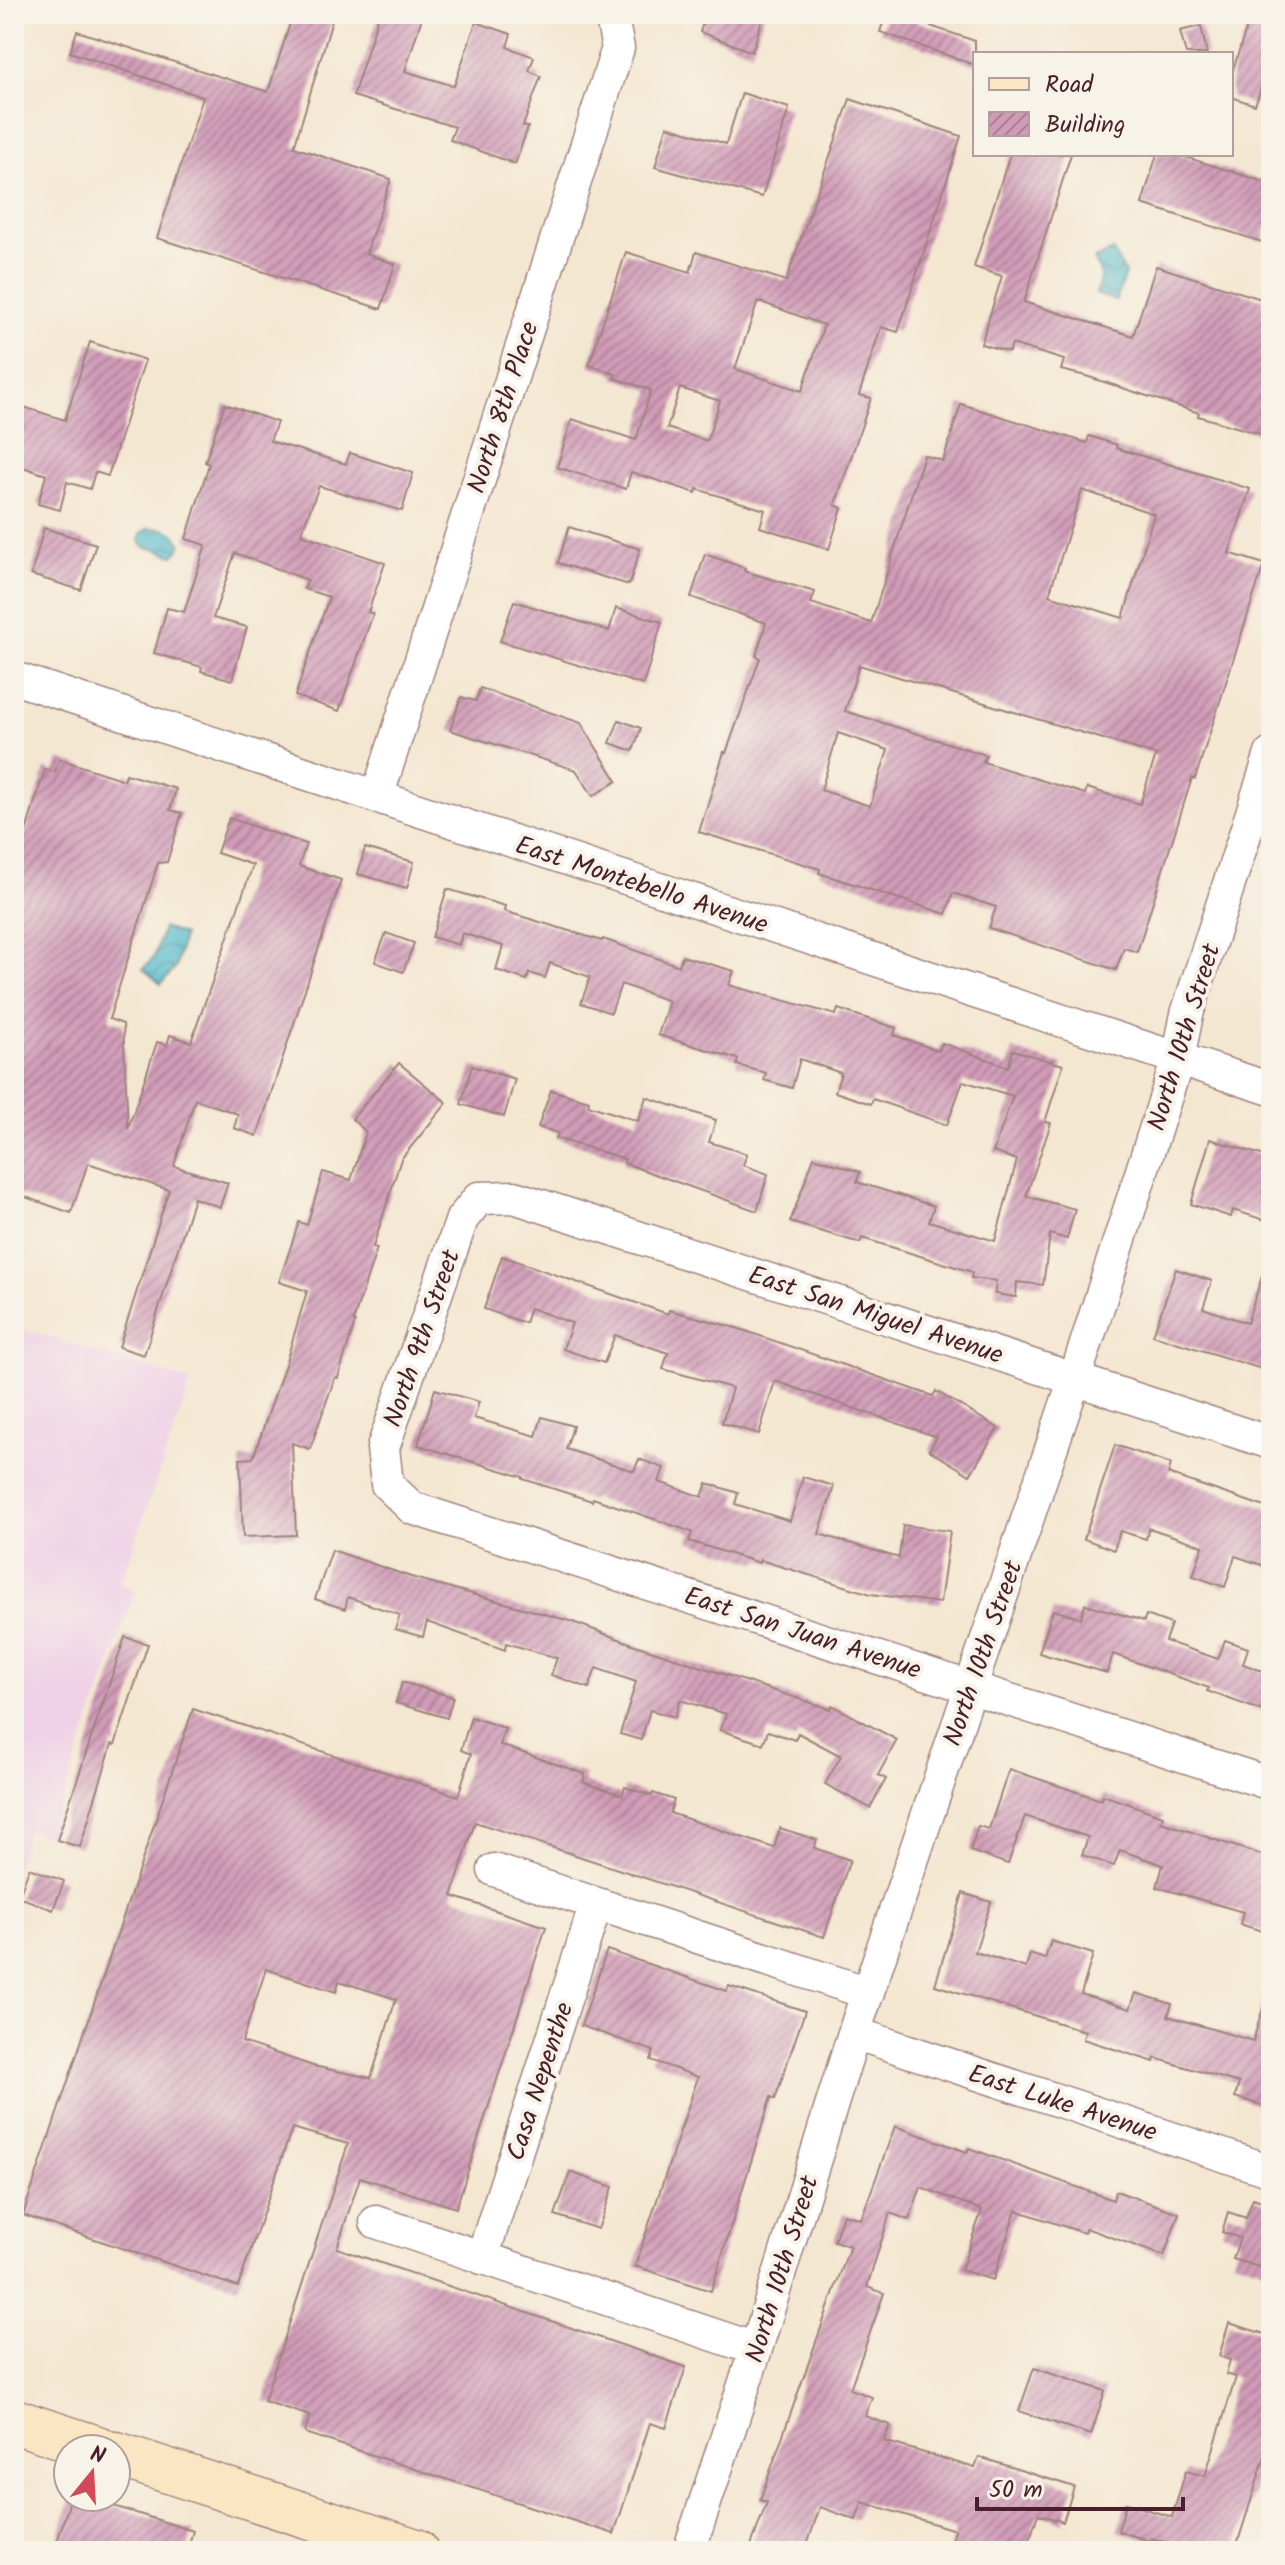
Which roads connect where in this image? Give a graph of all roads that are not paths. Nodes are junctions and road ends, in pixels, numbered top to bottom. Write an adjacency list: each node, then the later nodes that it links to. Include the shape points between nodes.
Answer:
1 (612, 15): 4 (street, North 8th Place, via 618,48)
2 (14, 678): 4 (street, East Montebello Avenue)
3 (1271, 754): 5 (street, North 10th Street, via 1187,1014)
4 (377, 797): 5 (street, East Montebello Avenue)
5 (1178, 1059): 6 (street, East Montebello Avenue); 8 (street, North 10th Street)
6 (1271, 1089)
7 (479, 1198): 8 (street, East San Miguel Avenue, via 514,1197); 10 (street, North 9th Street, via 462,1219 383,1448)
8 (1075, 1378): 9 (street, East San Miguel Avenue); 11 (street, North 10th Street)
9 (1271, 1443)
10 (387, 1484): 11 (street, East San Juan Avenue, via 412,1508)
11 (970, 1686): 12 (street, East San Juan Avenue); 15 (street, North 10th Street)
12 (1271, 1784)
13 (494, 1870): 14 (street)
14 (596, 1904): 15 (street); 19 (street, Casa Nepenthe)
15 (868, 1993): 16 (street, North 10th Street)
16 (854, 2033): 17 (street, East Luke Avenue); 20 (street, North 10th Street)
17 (1271, 2171)
18 (376, 2222): 19 (street)
19 (482, 2258): 20 (street)
20 (756, 2349): 25 (street, North 10th Street)
21 (14, 2421): 22 (main road)
22 (52, 2433)
23 (132, 2459): 24 (main road)
24 (416, 2551)
25 (689, 2551)

